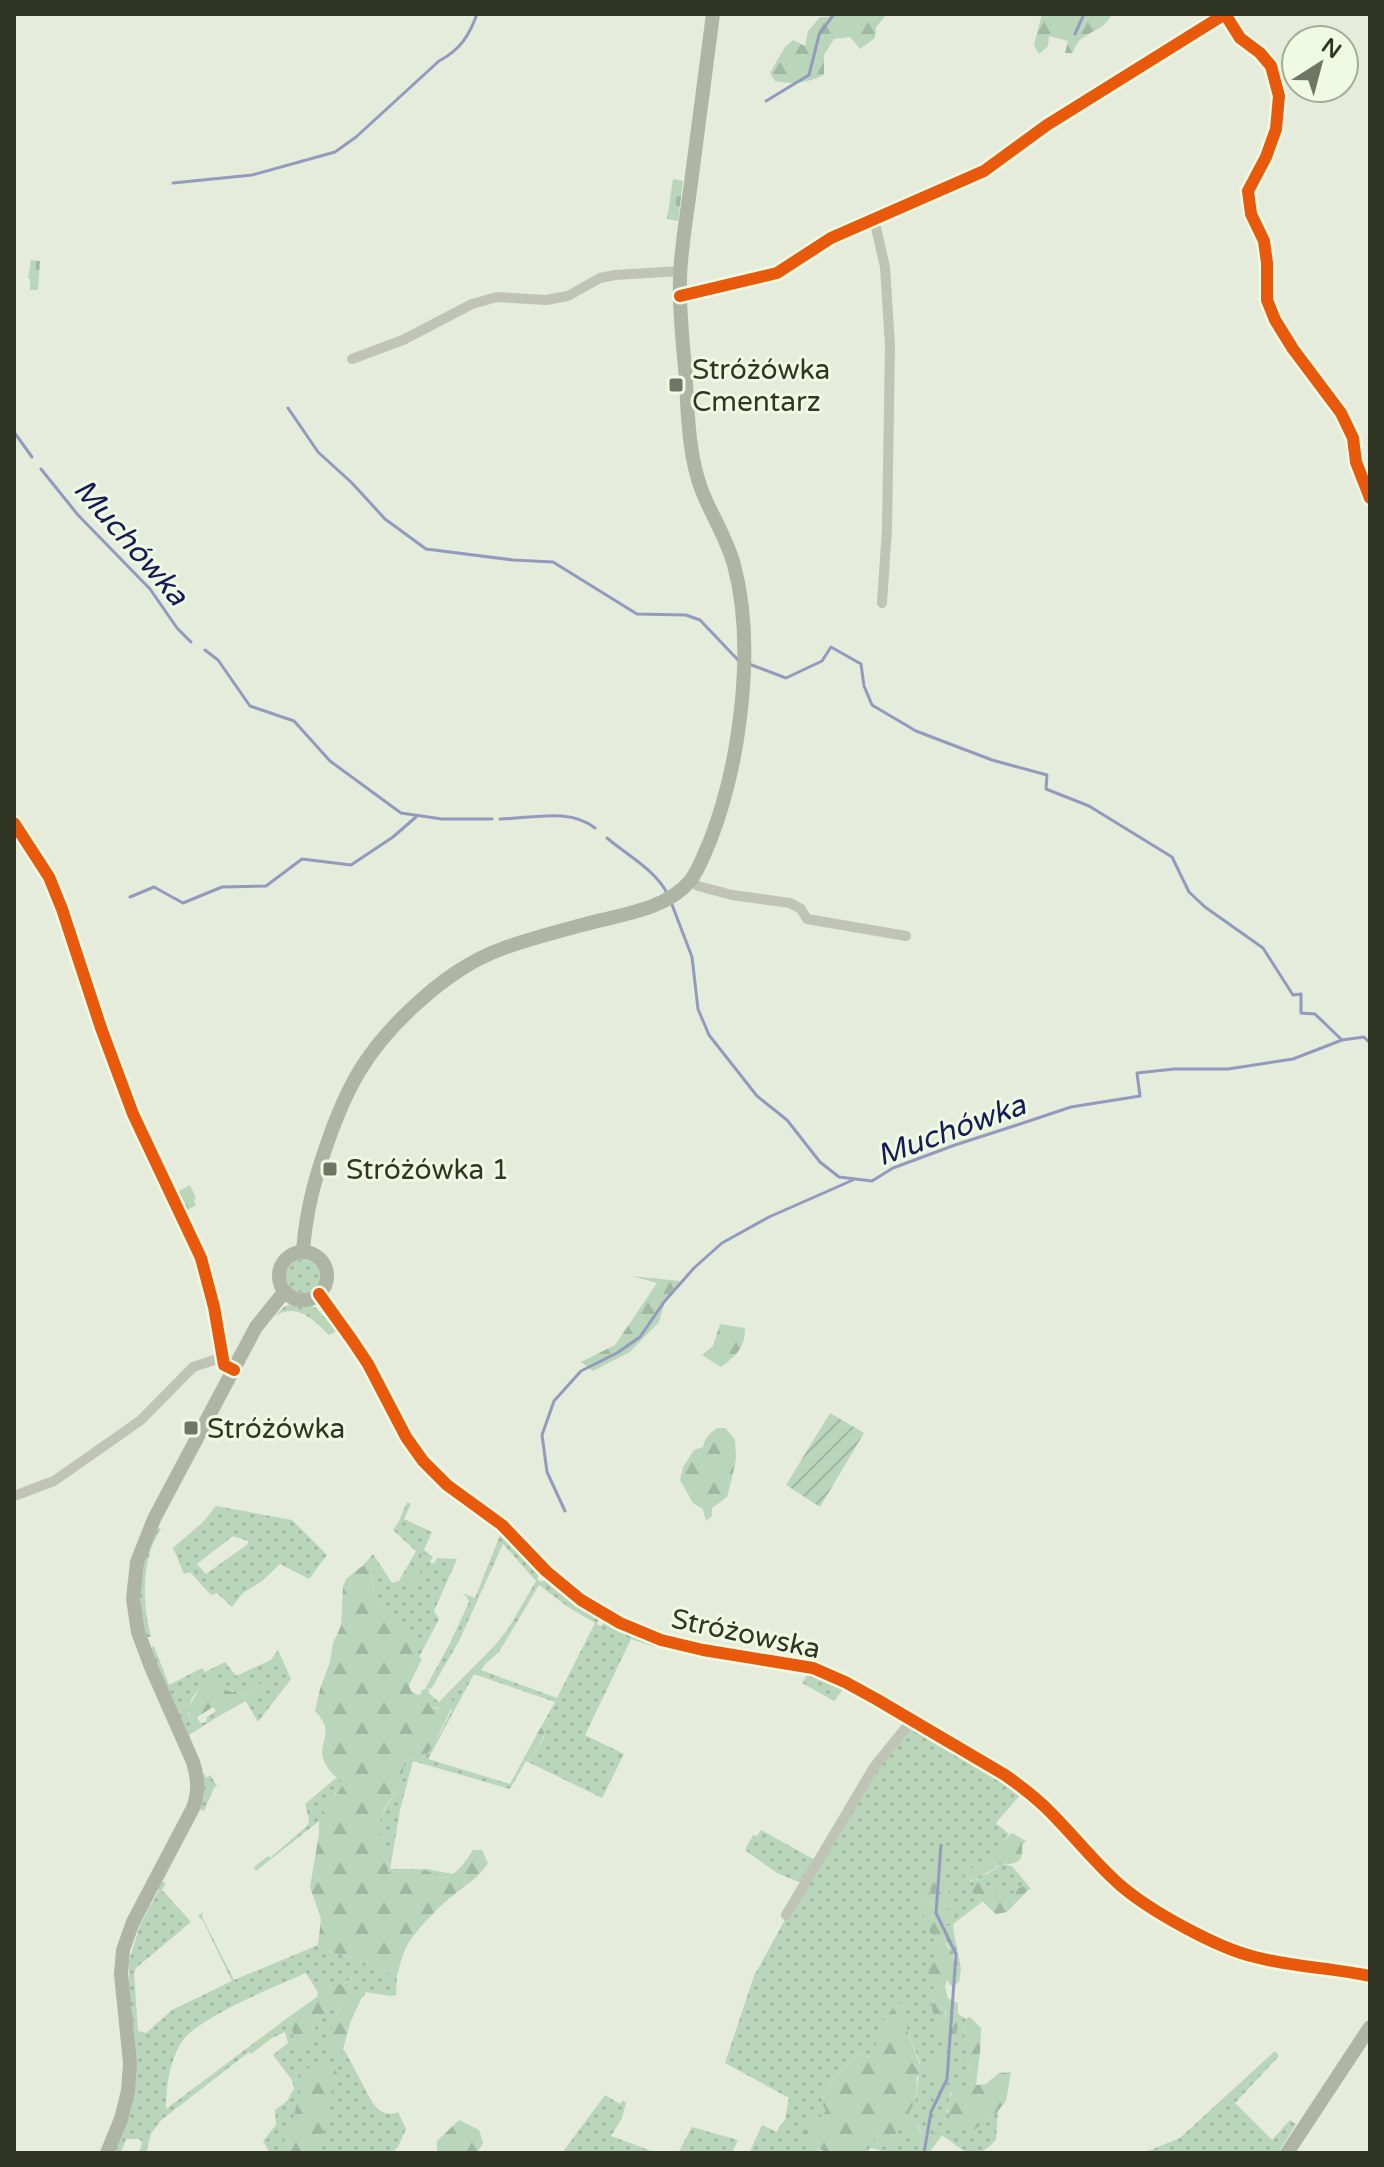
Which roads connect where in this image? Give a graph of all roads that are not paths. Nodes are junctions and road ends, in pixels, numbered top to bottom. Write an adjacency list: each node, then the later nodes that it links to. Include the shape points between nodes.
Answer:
1 (713, 14): 4 (main road)
2 (1225, 14): 3 (street, via 1047,125 984,171); 7 (street, via 1240,38 1271,66 1279,96 1276,129 1248,191 1251,214 1264,241 1267,300 1293,349 1341,413)
3 (874, 219): 5 (street, via 831,238 777,273); 8 (street, via 885,267 890,346)
4 (680, 271): 5 (main road); 6 (street, via 600,278 568,296 546,300 497,297)
5 (680, 296): 10 (main road, via 696,471 734,562 744,662 733,757 711,838)
6 (352, 359)
7 (1370, 498)
8 (882, 603)
9 (14, 823): 15 (street, via 49,877 133,1114 201,1258)
10 (691, 881): 11 (street, via 732,895 790,903 807,919); 12 (main road, via 668,898 630,912 475,960 400,1019 363,1063 337,1113 311,1192)
11 (906, 936)
12 (303, 1251): 13 (main road, via 281,1265); 14 (main road, via 326,1267)
13 (285, 1291): 14 (main road, via 301,1300); 16 (main road, via 256,1327)
14 (319, 1294): 18 (main road, Stróżowska, via 360,1352 423,1461 502,1525 581,1600 661,1640 813,1668)
15 (223, 1357): 16 (street, via 224,1365); 17 (street, via 193,1367 141,1420 54,1481)
16 (234, 1370): 22 (main road, via 154,1519 135,1573 138,1632 193,1762 198,1789 123,1950 128,2091)
17 (14, 1496)
18 (912, 1720): 19 (street, via 874,1767); 20 (main road, Stróżowska, via 1028,1791 1099,1866 1169,1917 1246,1955)
19 (786, 1915)
20 (1370, 1976)
21 (1370, 2027): 23 (main road)
22 (107, 2153)
23 (1287, 2153)

